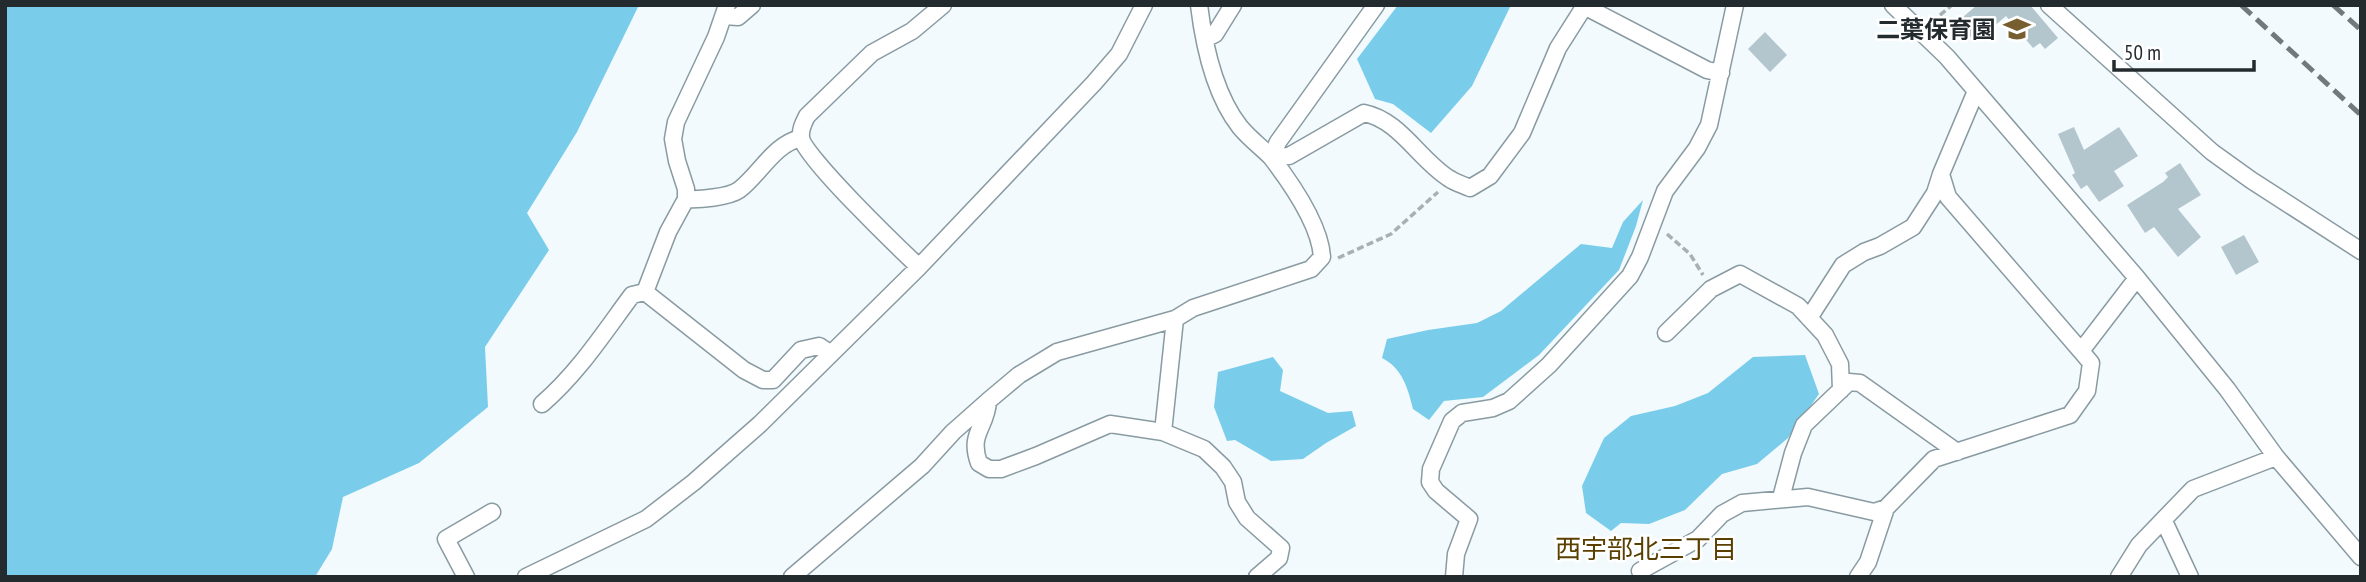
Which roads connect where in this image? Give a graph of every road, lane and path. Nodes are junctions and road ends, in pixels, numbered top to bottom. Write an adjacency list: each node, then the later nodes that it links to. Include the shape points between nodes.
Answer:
1 (752, 5): 12 (street, via 738,17)
2 (943, 5): 17 (street, via 912,31 872,52 843,79 807,116)
3 (1144, 5): 25 (street, via 1119,54)
4 (1199, 5): 14 (street)
5 (1233, 5): 14 (street, via 1215,34)
6 (1376, 5): 18 (street)
7 (1735, 5): 15 (street)
8 (1893, 5): 13 (street)
9 (1952, 5): 13 (path)
10 (2049, 5): 23 (street, via 2211,152)
11 (1583, 6): 15 (street); 20 (street, via 1558,48 1522,133 1490,176 1470,188)
12 (726, 11): 21 (street, via 676,122 673,139)
13 (1921, 31): 16 (street)
14 (1205, 39): 18 (street, via 1228,110)
15 (1721, 73): 22 (street, via 1709,125 1665,191)
16 (1976, 91): 19 (street); 26 (street)
17 (801, 138): 21 (street, via 788,141 737,191); 25 (street, via 839,187)
18 (1271, 157): 20 (street, via 1289,156 1364,113 1390,127); 24 (street, via 1291,182 1321,243)
19 (1941, 174): 29 (street, via 1913,227 1843,265); 32 (street, via 1948,197)
20 (1449, 178): 24 (path, via 1391,234 1336,258)
21 (686, 199): 28 (street)
22 (1651, 227): 27 (path, via 1690,254); 50 (street, via 1630,276 1549,365 1508,401 1462,413 1452,421 1431,468 1430,482 1469,519 1455,554)
23 (2361, 251)
24 (1322, 257): 30 (street, via 1311,269 1193,308)
25 (919, 267): 33 (street)
26 (2137, 278): 32 (street); 39 (street)
27 (1711, 289): 29 (street, via 1740,274 1798,306); 31 (street)
28 (645, 292): 33 (street, via 763,380 773,380 801,350 819,346); 36 (street, via 632,295 578,369)
29 (1809, 318): 34 (street, via 1825,335 1840,364)
30 (1175, 319): 35 (street, via 1057,352); 37 (street)
31 (1666, 332)
32 (2081, 351): 38 (street, via 2091,363 2087,391 2070,415)
33 (831, 354): 47 (street, via 760,424 646,519)
34 (1841, 390): 38 (street, via 1849,382 1860,383); 40 (street, via 1804,425)
35 (988, 401): 37 (street, via 975,437 979,463 989,470 1036,456 1110,424); 48 (street, via 922,466)
36 (542, 404)
37 (1163, 432): 49 (street, via 1203,449 1223,467 1247,518 1281,548 1279,558)
38 (1957, 452): 41 (street, via 1934,459)
39 (2276, 457): 43 (street, via 2193,489); 44 (street)
40 (1781, 498): 41 (street, via 1808,497 1874,512); 45 (street, via 1742,503 1722,514 1698,539)
41 (1886, 508): 51 (street, via 1868,562)
42 (492, 512): 46 (street, via 446,539)
43 (2164, 521): 52 (street, via 2140,545); 53 (street)
44 (2361, 557)
45 (1640, 571)
46 (466, 577)
47 (526, 577)
48 (792, 577)
49 (1257, 577)
50 (1454, 577)
51 (1858, 577)
52 (2119, 577)
53 (2190, 577)

